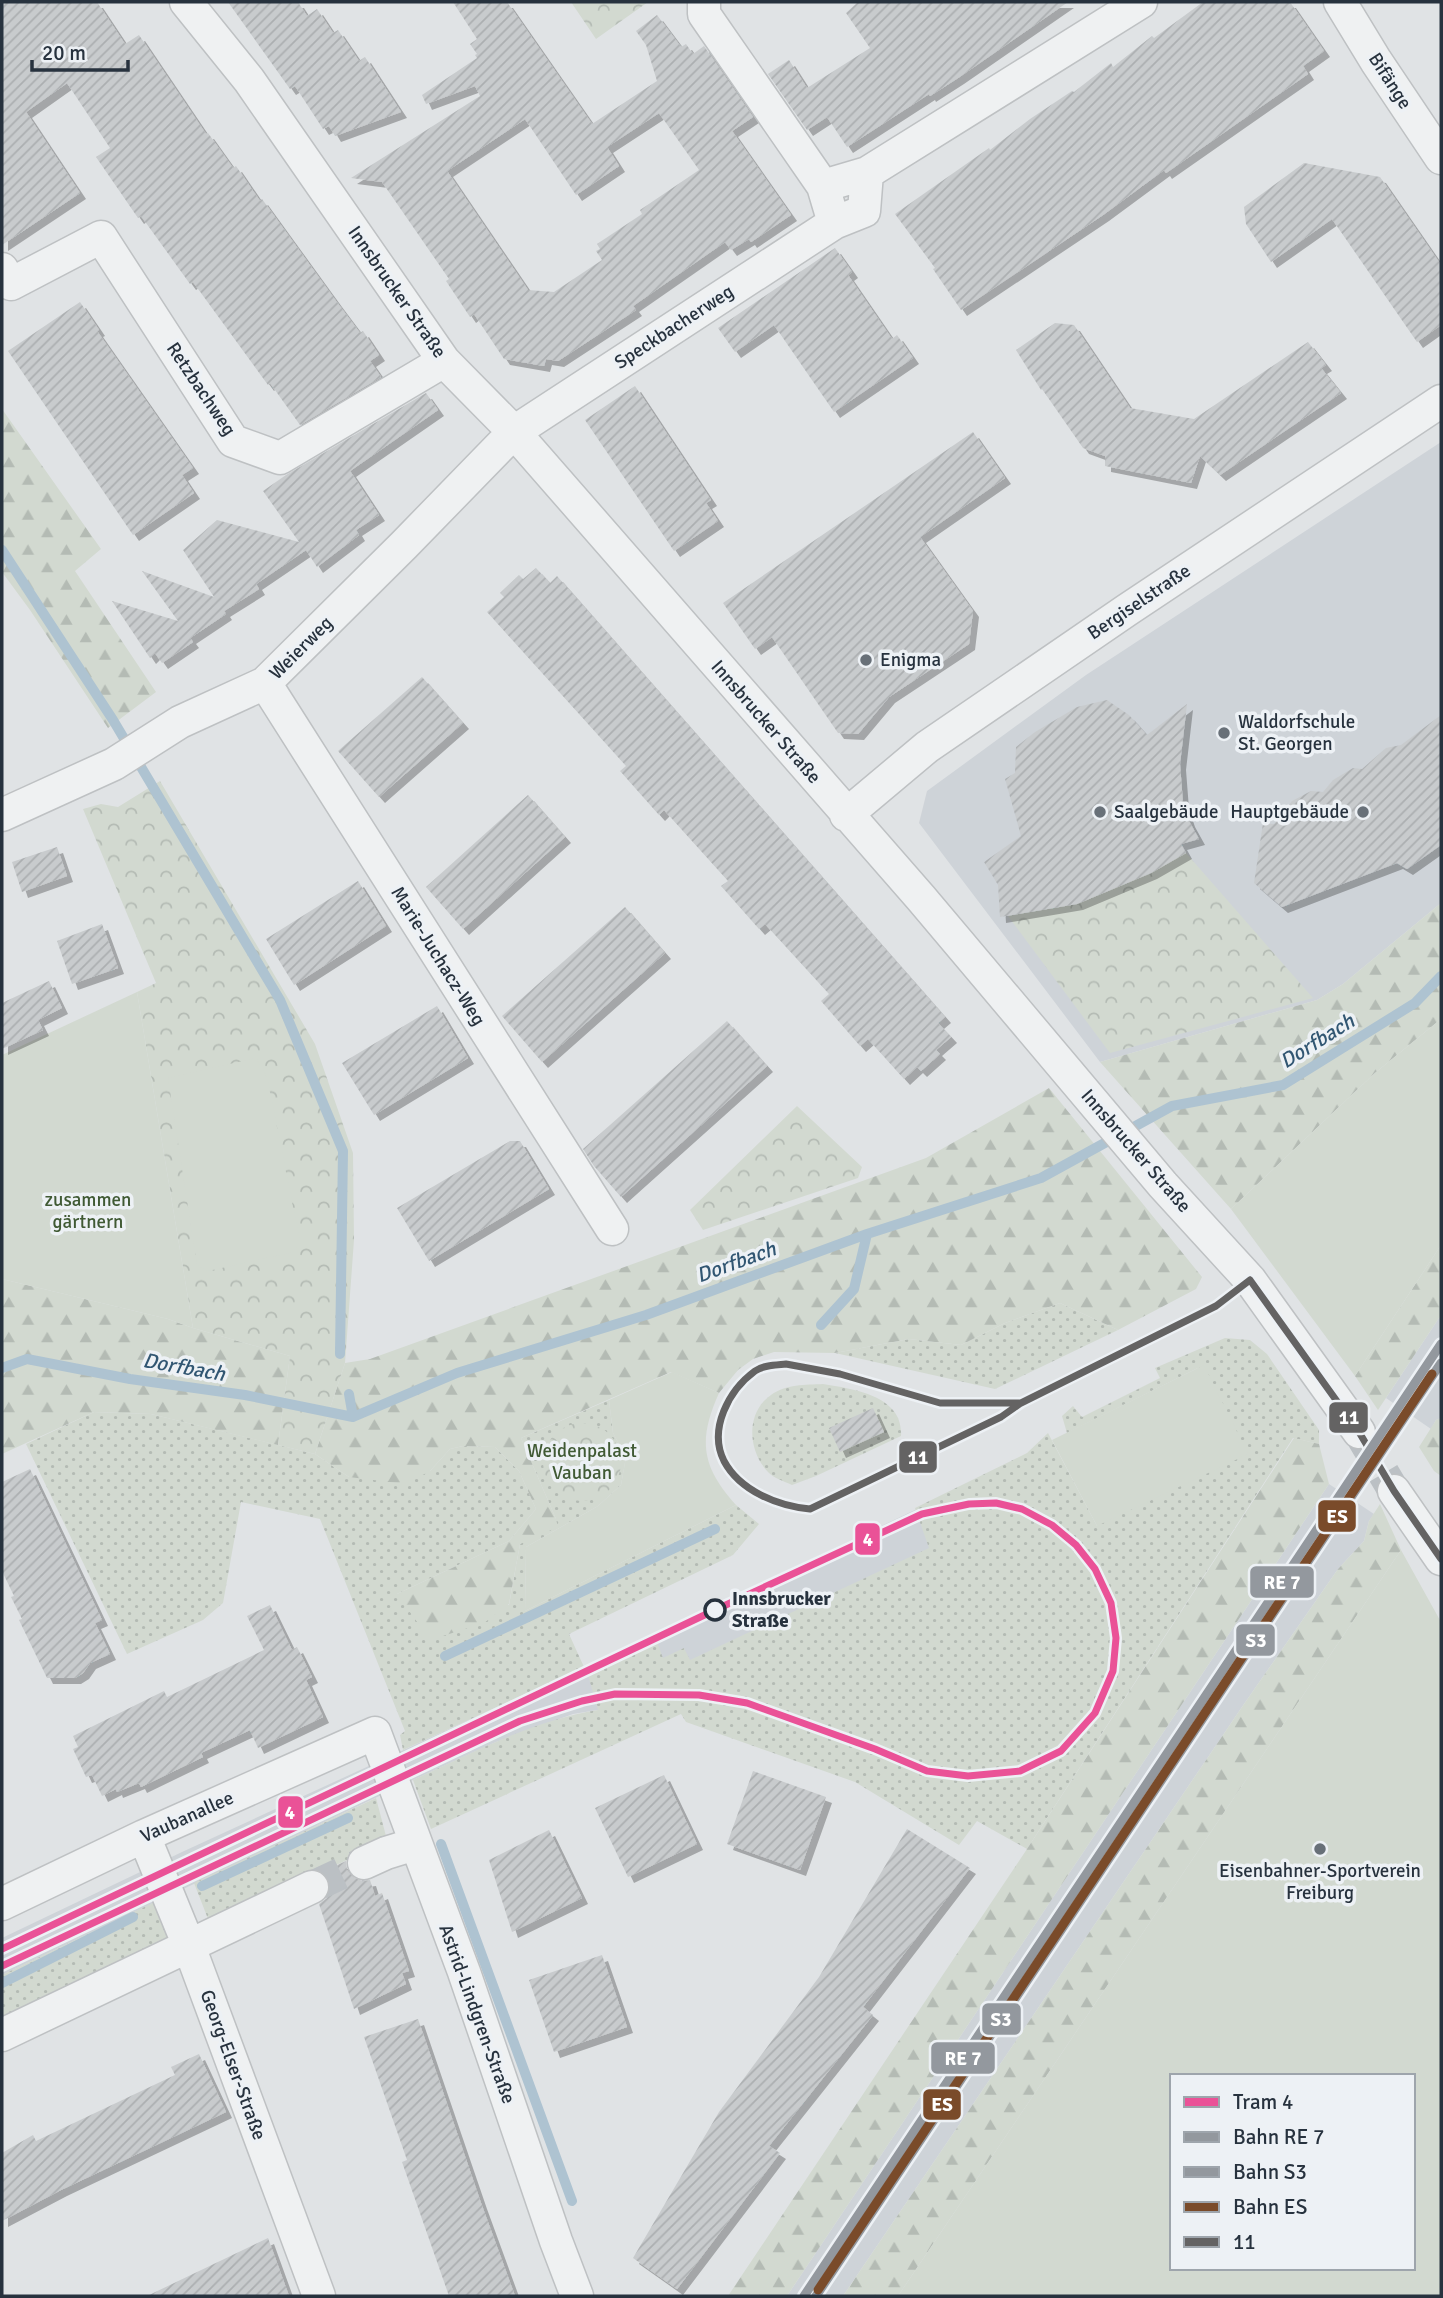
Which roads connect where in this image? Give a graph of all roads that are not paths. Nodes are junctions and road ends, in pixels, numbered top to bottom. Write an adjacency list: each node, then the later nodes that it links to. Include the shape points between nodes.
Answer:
1 (186, 2): 10 (street, Innsbrucker Straße, via 249,80)
2 (704, 2): 7 (street, via 704,14)
3 (1141, 2): 6 (street)
4 (1340, 2): 5 (street, Bifänge)
5 (1441, 158)
6 (867, 173): 7 (street); 8 (street, Speckbacherweg, via 864,211)
7 (823, 186): 8 (street)
8 (834, 223): 12 (street, Speckbacherweg)
9 (2, 269): 10 (street, Retzbachweg, via 11,284 101,237 233,440 280,458)
10 (444, 361): 12 (street, Innsbrucker Straße)
11 (1441, 401): 15 (street, Bergiselstraße, via 927,747)
12 (514, 432): 13 (street, Weierweg); 15 (street, Innsbrucker Straße)
13 (265, 683): 14 (street, Weierweg); 16 (street, Marie-Juchacz-Weg)
14 (2, 815)
15 (846, 815): 17 (street, Innsbrucker Straße, via 1250,1280)
16 (612, 1229)
17 (1359, 1432)
18 (1394, 1491): 19 (street)
19 (1441, 1559)
20 (375, 1733): 21 (street, Vaubanallee); 22 (street, Astrid-Lindgren-Straße)
21 (144, 1836): 25 (street, Vaubanallee); 26 (street, Georg-Elser-Straße)
22 (415, 1844): 23 (street); 29 (street, Astrid-Lindgren-Straße)
23 (364, 1863)
24 (312, 1887): 26 (street)
25 (2, 1904)
26 (189, 1946): 27 (street); 28 (street, Georg-Elser-Straße)
27 (2, 2035)
28 (318, 2296)
29 (578, 2296)

